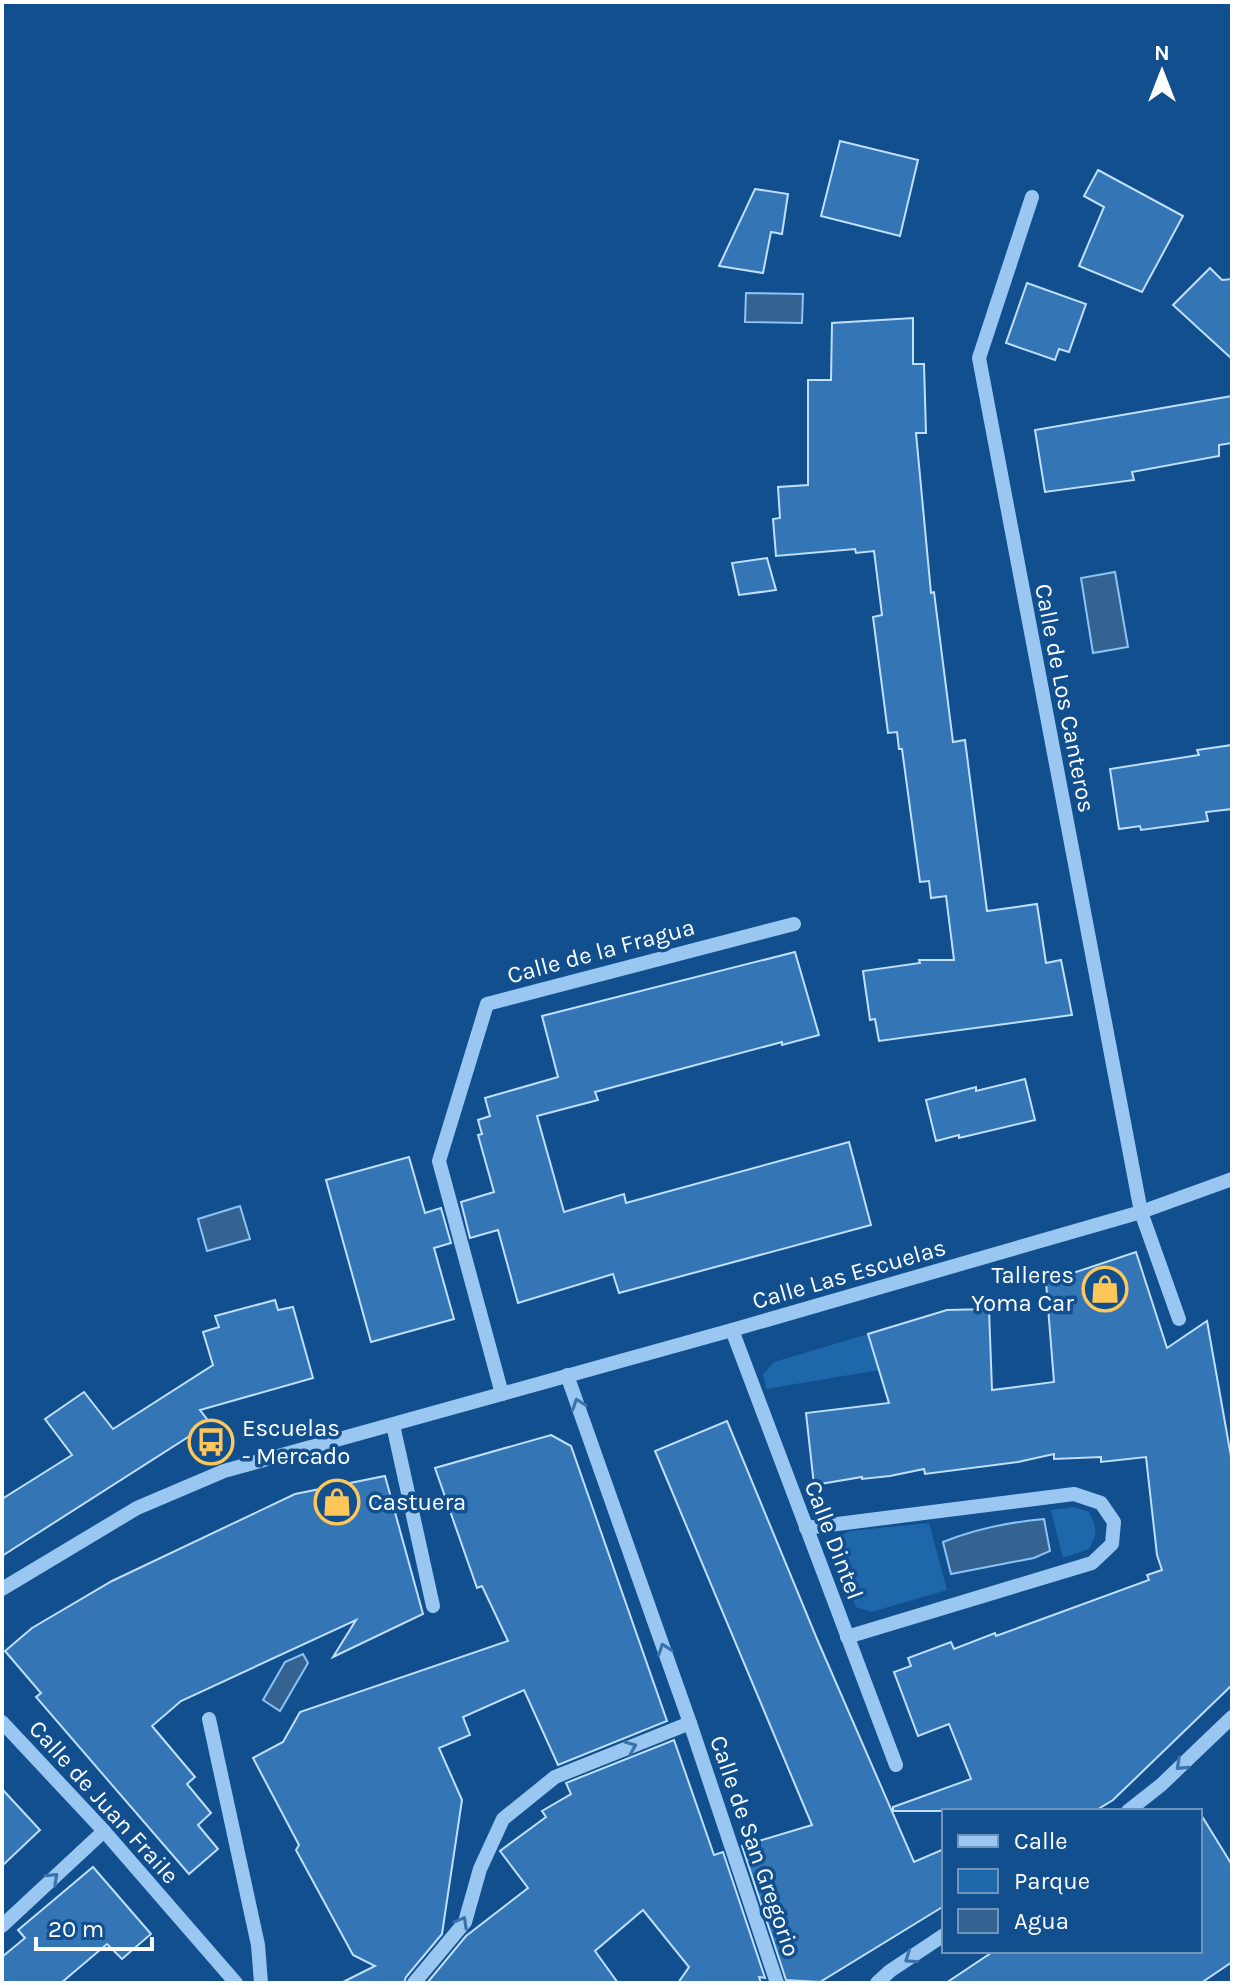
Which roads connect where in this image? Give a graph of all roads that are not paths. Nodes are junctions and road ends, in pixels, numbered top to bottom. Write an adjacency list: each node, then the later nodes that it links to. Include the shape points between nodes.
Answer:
1 (1032, 197): 4 (street, Calle de Los Canteros, via 979,358)
2 (794, 924): 8 (street, Calle de la Fragua, via 487,1004 439,1161)
3 (1232, 1179): 4 (street, Calle Las Escuelas)
4 (1141, 1212): 5 (street); 6 (street, Calle Las Escuelas)
5 (1179, 1319)
6 (732, 1330): 7 (street, Calle Las Escuelas); 10 (street, Calle Dintel)
7 (567, 1375): 8 (street, Calle Las Escuelas); 17 (street, one-way to 7)
8 (502, 1394): 9 (street, Calle Las Escuelas)
9 (393, 1425): 11 (street, Calle Las Escuelas, via 224,1471 176,1490); 12 (street)
10 (806, 1528): 13 (street, Calle Dintel); 13 (street, via 1074,1494 1101,1503 1114,1522 1112,1544 1092,1563)
11 (2, 1589)
12 (433, 1606)
13 (847, 1637): 18 (street, Calle Dintel)
14 (1232, 1717): 19 (street, one-way to 19)
15 (209, 1719): 24 (street, via 258,1945)
16 (2, 1722): 20 (street, Calle de Juan Fraile)
17 (690, 1723): 25 (street, one-way to 17, via 465,1922 480,1869 503,1819 555,1777); 26 (street, Calle de San Gregorio)
18 (896, 1765)
19 (1131, 1809)
20 (104, 1831): 21 (street, one-way to 20); 23 (street, Calle de Juan Fraile)
21 (2, 1926)
22 (942, 1936): 27 (street, one-way to 27)
23 (236, 1983)
24 (261, 1983)
25 (414, 1983)
26 (777, 1983)
27 (877, 1983)

